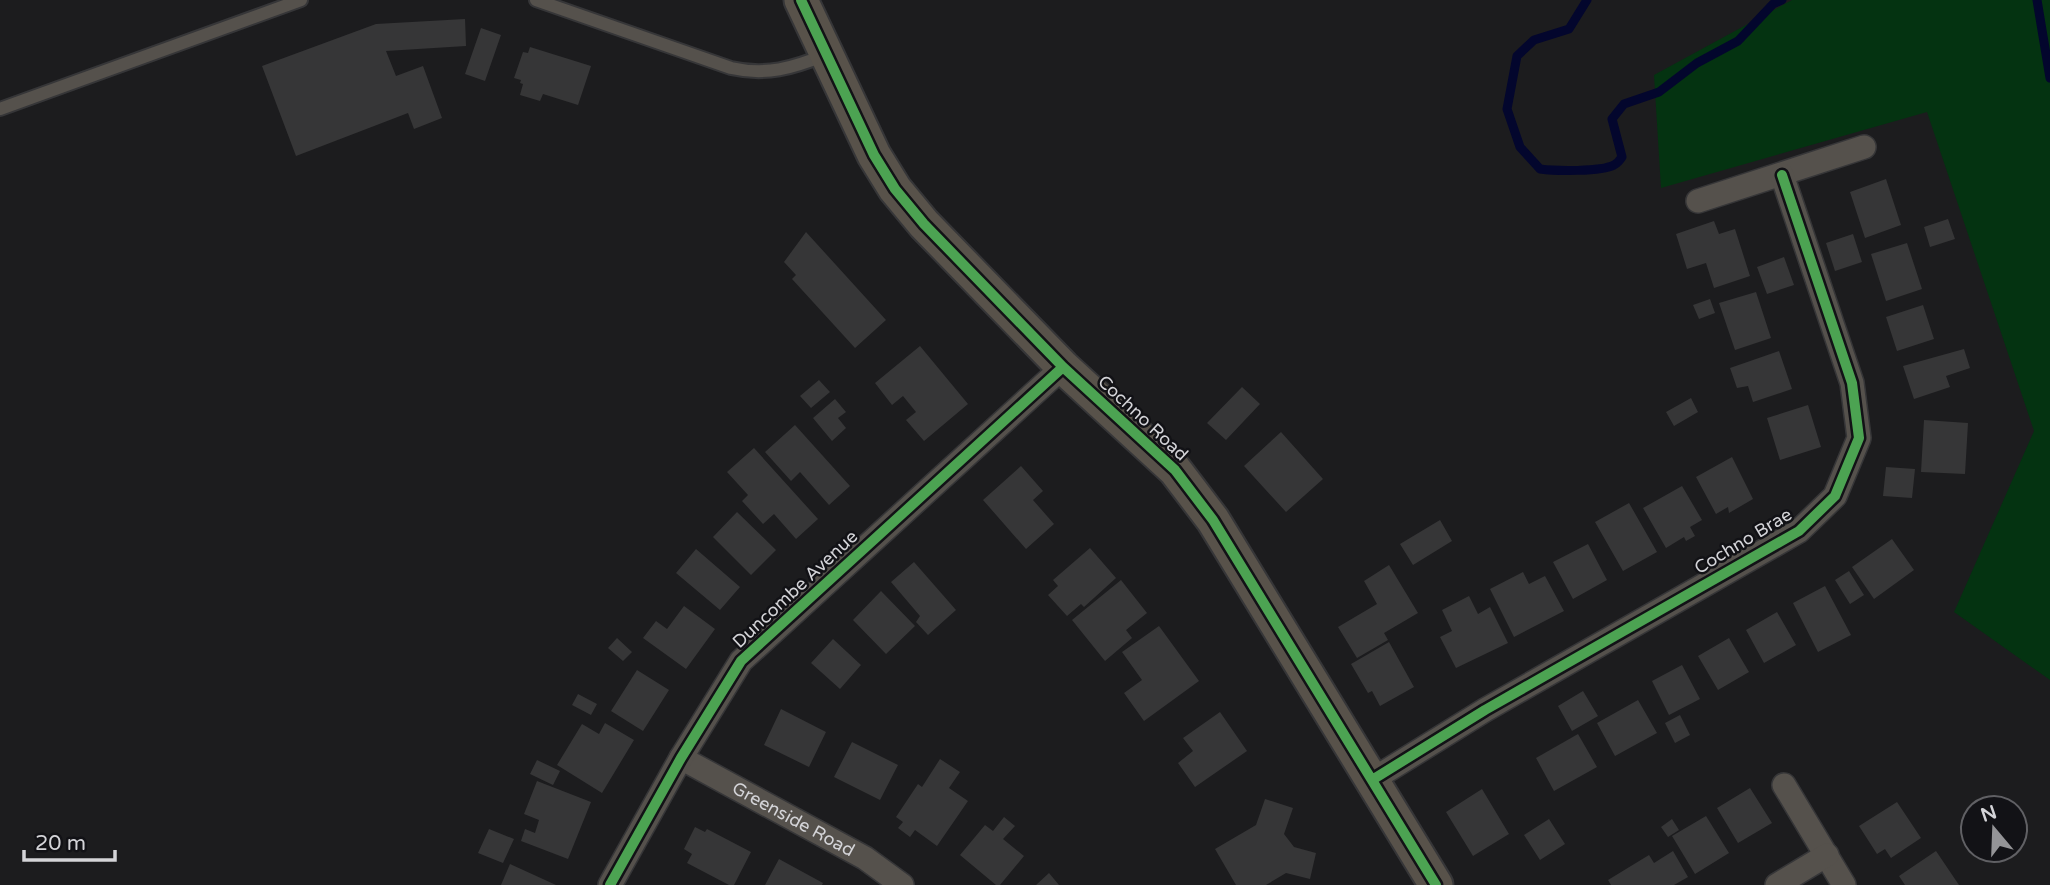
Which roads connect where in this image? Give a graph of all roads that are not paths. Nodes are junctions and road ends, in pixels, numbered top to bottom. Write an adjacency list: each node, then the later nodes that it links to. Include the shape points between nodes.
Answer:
1 (301, 0): 5 (lane)
2 (537, 0): 4 (lane, via 749,72 795,68)
3 (801, 0): 4 (street, Cochno Road)
4 (825, 54): 9 (street, Cochno Road, via 895,189)
5 (0, 109)
6 (1864, 147): 7 (street)
7 (1782, 175): 8 (street); 11 (street, Cochno Brae, via 1852,383 1860,438 1835,496 1799,531 1485,710)
8 (1698, 201)
9 (1063, 367): 10 (street, Duncombe Avenue, via 741,661); 11 (street, Cochno Road, via 1193,492)
10 (681, 758): 14 (street, Duncombe Avenue); 15 (street, Greenside Road, via 865,858)
11 (1372, 780): 16 (street, Cochno Road)
12 (1784, 785): 13 (street)
13 (1827, 855): 17 (street); 18 (street)
14 (610, 885)
15 (902, 885)
16 (1436, 885)
17 (1777, 885)
18 (1844, 885)

